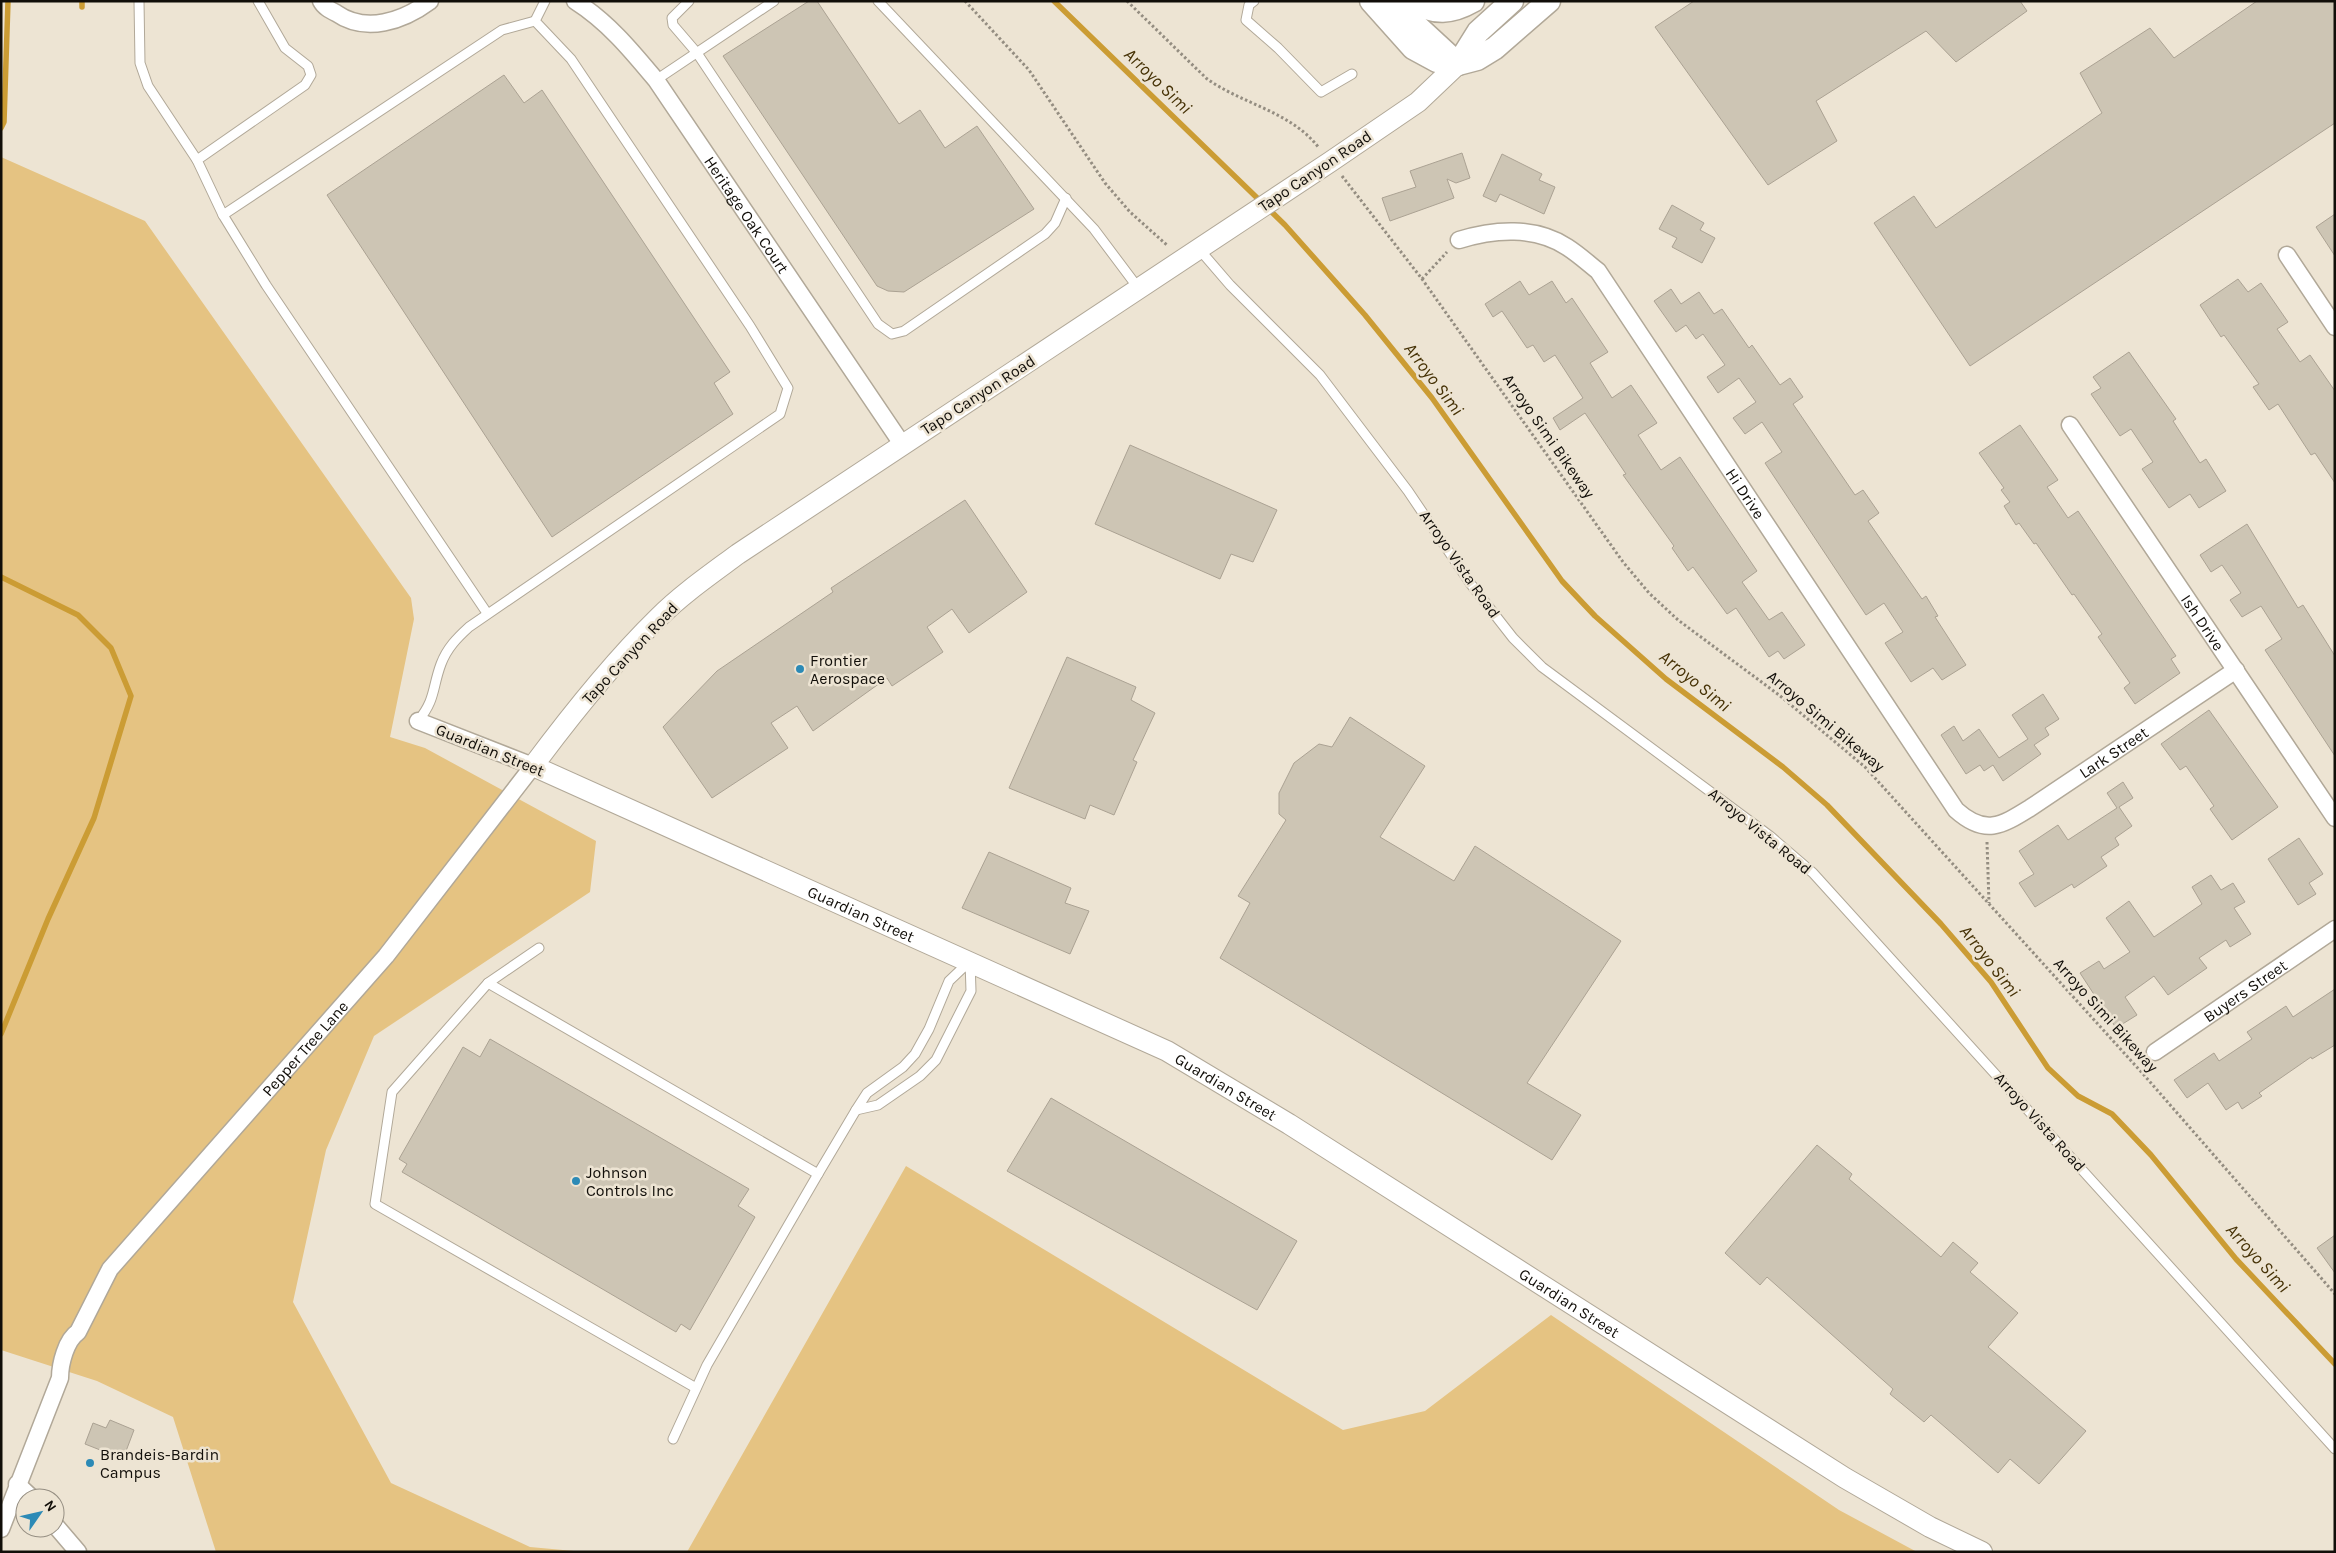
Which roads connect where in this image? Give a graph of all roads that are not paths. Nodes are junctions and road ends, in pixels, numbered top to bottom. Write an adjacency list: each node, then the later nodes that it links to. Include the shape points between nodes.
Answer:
1 (139, 1): 22 (lane, via 140,63 148,86)
2 (258, 1): 22 (lane, via 285,48 308,66 311,75 304,84)
3 (320, 1): 4 (street, via 343,19 365,25 414,13)
4 (430, 1)
5 (545, 1): 17 (lane)
6 (575, 1): 21 (street, Heritage Oak Court, via 620,36)
7 (689, 1): 18 (lane, via 672,18 673,25)
8 (774, 1): 18 (lane)
9 (878, 1): 23 (lane)
10 (1254, 1): 20 (lane, via 1249,5 1246,20 1321,92)
11 (1371, 1): 19 (main road, via 1413,48 1437,61)
12 (1396, 1): 19 (main road, via 1417,26)
13 (1413, 1): 14 (main road, via 1442,12 1458,10)
14 (1473, 1)
15 (1512, 1): 19 (main road, Tapo Canyon Road, via 1478,32)
16 (1550, 1): 19 (main road, Tapo Canyon Road, via 1495,48 1477,60)
17 (535, 21): 24 (lane, via 502,30); 32 (lane, via 571,58 788,388 780,414)
18 (697, 53): 21 (lane); 23 (lane, via 878,324 892,334 904,331 1045,234 1056,224)
19 (1458, 64): 26 (street, Tapo Canyon Road, via 1418,102)
20 (1352, 74)
21 (656, 80): 31 (street, Heritage Oak Court)
22 (198, 160): 24 (lane)
23 (1066, 198): 28 (lane, via 1094,228)
24 (223, 215): 32 (lane, via 266,285)
25 (1459, 240): 37 (street, Hi Drive, via 1484,233 1537,235 1566,246 1598,271 1956,810 1970,822)
26 (1199, 250): 28 (street, Tapo Canyon Road); 47 (lane, Arroyo Vista Road, via 1320,375 1513,638 1542,667 1770,836 1813,873)
27 (2286, 256): 29 (street)
28 (1139, 290): 31 (street, Tapo Canyon Road)
29 (2335, 327)
30 (2070, 425): 33 (street, Ish Drive)
31 (902, 444): 35 (street, Tapo Canyon Road, via 738,554 684,595 609,671)
32 (487, 613): 34 (lane, via 451,644 441,664 430,707)
33 (2236, 670): 36 (street, Ish Drive); 37 (street, Lark Street, via 2030,808 2003,824)
34 (418, 721): 35 (street, Guardian Street)
35 (533, 766): 40 (street, Guardian Street); 48 (street, Pepper Tree Lane, via 386,956 110,1269 78,1332 66,1373 60,1378)
36 (2335, 818)
37 (1987, 827)
38 (2335, 930): 42 (street, Buyers Street)
39 (539, 948): 41 (lane)
40 (970, 961): 43 (lane, via 949,981 929,1030 915,1054 868,1093); 43 (lane, via 971,991 936,1060 920,1076 878,1105); 53 (street, Guardian Street, via 1167,1051 1289,1124 1845,1478 1930,1527)
41 (488, 983): 44 (lane); 45 (lane, via 392,1092 375,1204)
42 (2155, 1052)
43 (856, 1110): 44 (lane)
44 (818, 1174): 45 (lane, via 711,1356)
45 (696, 1388): 46 (lane)
46 (673, 1439)
47 (2335, 1449)
48 (17, 1484): 49 (street); 50 (street, Pepper Tree Lane)
49 (21, 1488)
50 (1, 1529)
51 (65, 1537): 52 (street)
52 (78, 1552)
53 (1982, 1552)

